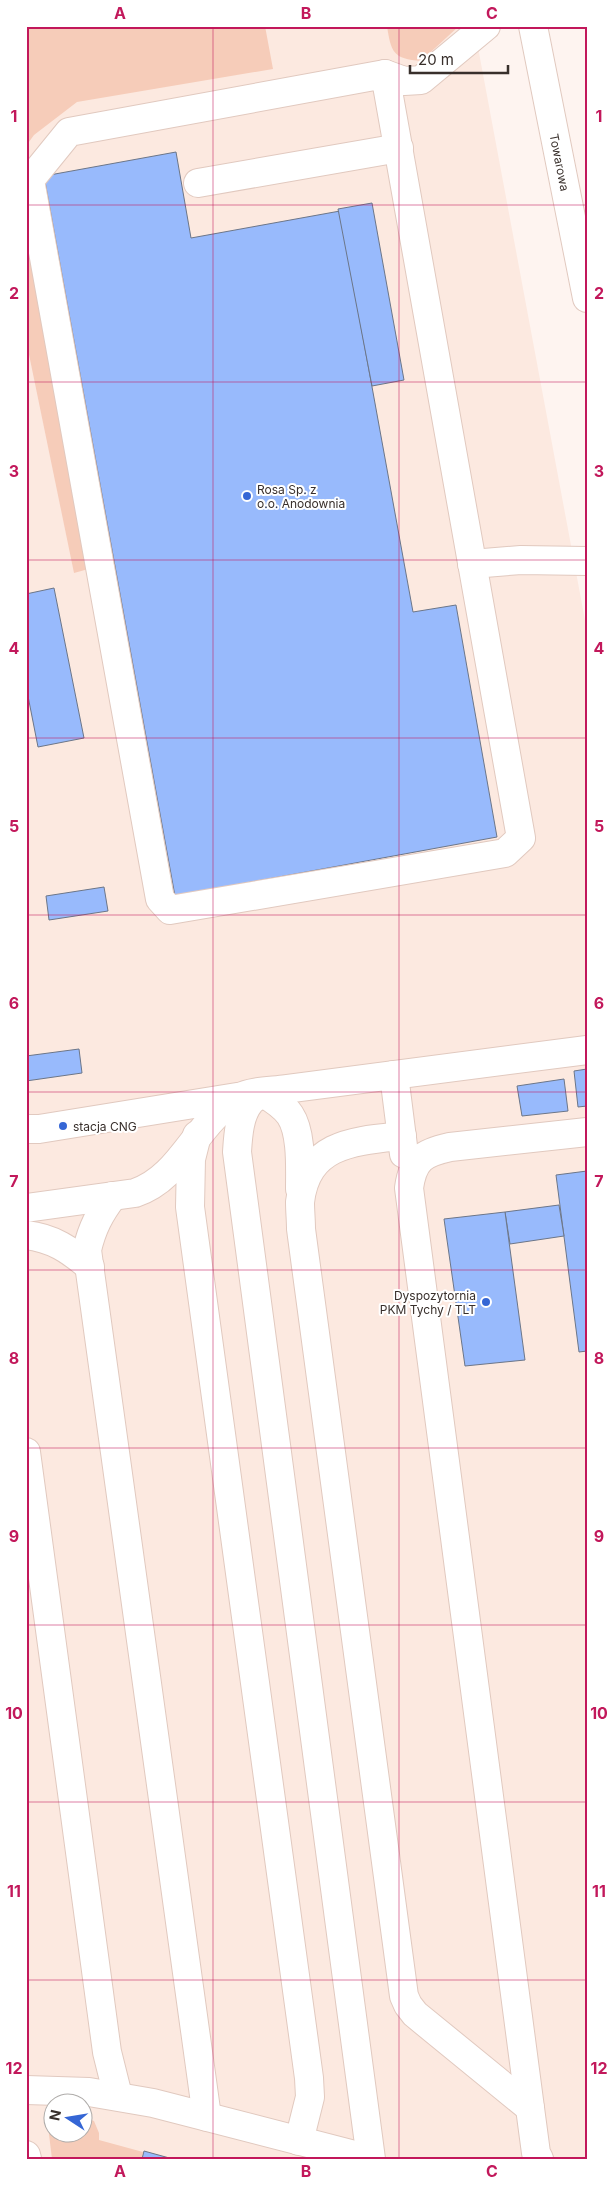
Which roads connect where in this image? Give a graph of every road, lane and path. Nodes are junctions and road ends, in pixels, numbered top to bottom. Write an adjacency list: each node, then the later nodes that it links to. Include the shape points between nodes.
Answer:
1 (486, 26): 3 (street, via 421,80 404,81)
2 (533, 26): 6 (street, Towarowa)
3 (386, 74): 4 (street); 8 (street, via 68,132 30,180 158,890 160,899 170,910 505,853 520,838)
4 (398, 148): 5 (street); 8 (street)
5 (198, 183)
6 (587, 298)
7 (587, 560): 8 (street)
8 (472, 564)
9 (587, 1050): 10 (street)
10 (394, 1075): 11 (street); 15 (street)
11 (252, 1095): 12 (street, via 39,1129); 14 (street, via 218,1114); 18 (street, via 280,1103 291,1116 300,1153); 29 (street, via 239,1133 238,1161)
12 (26, 1128)
13 (587, 1132): 16 (street, via 430,1152 418,1161)
14 (198, 1135): 17 (street, via 164,1178 135,1193); 27 (street, via 191,1159 190,1207 309,2078 310,2097)
15 (402, 1136): 16 (street); 18 (street, via 356,1141 321,1156 307,1176)
16 (409, 1188): 25 (street)
17 (113, 1196): 19 (street); 21 (street, via 92,1230 88,1250)
18 (300, 1202): 25 (street, via 404,1996 416,2014)
19 (26, 1208)
20 (26, 1235): 21 (street, via 57,1242)
21 (90, 1267): 26 (street)
22 (26, 1452): 24 (street, via 107,2052)
23 (26, 2090): 24 (street)
24 (118, 2096): 26 (street)
25 (530, 2108): 28 (street)
26 (207, 2117): 27 (street)
27 (300, 2141): 29 (street)
28 (537, 2157)
29 (370, 2159)

